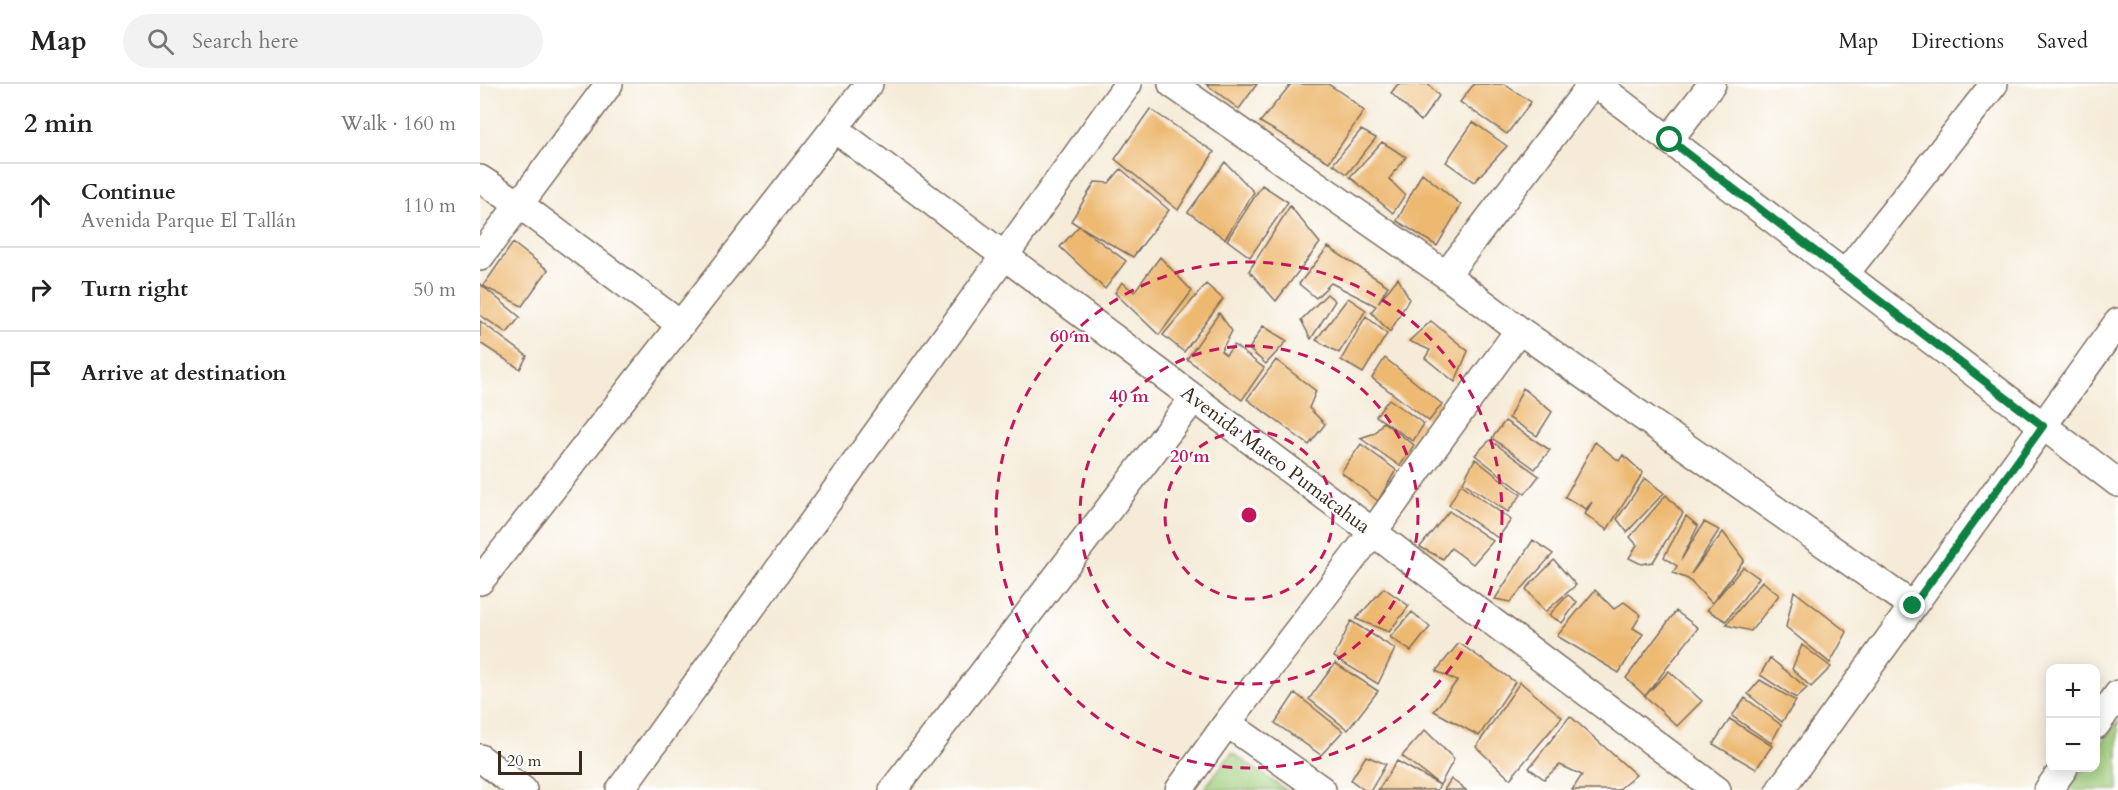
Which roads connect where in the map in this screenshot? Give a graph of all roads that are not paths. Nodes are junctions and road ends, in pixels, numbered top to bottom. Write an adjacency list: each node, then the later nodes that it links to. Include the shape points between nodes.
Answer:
1 (609, 84): 11 (street)
2 (869, 84): 8 (street)
3 (1128, 84): 12 (street)
4 (1172, 84): 15 (street)
5 (1594, 84): 9 (street); 15 (street)
6 (1712, 84): 9 (street)
7 (1994, 84): 14 (street)
8 (835, 129): 12 (street, Avenida Mateo Pumacahua); 17 (street)
9 (1670, 140): 14 (street)
10 (480, 179): 11 (street)
11 (519, 204): 13 (street); 17 (street)
12 (1004, 255): 19 (street, Avenida Mateo Pumacahua); 32 (street)
13 (480, 257)
14 (1845, 274): 20 (street)
15 (1446, 275): 18 (street)
16 (2118, 322): 20 (street)
17 (681, 325): 23 (street)
18 (1519, 330): 22 (street); 24 (street)
19 (1194, 398): 22 (street, Avenida Mateo Pumacahua); 30 (street)
20 (2043, 426): 21 (street); 24 (street)
21 (2118, 483)
22 (1373, 532): 27 (street); 35 (street, Avenida Mateo Pumacahua)
23 (480, 581)
24 (1913, 606): 36 (street)
25 (2118, 694): 26 (street)
26 (2100, 719)
27 (1227, 723): 33 (street); 34 (street)
28 (480, 758): 31 (street)
29 (2061, 772): 37 (street)
30 (901, 788)
31 (523, 790)
32 (620, 790)
33 (1179, 790)
34 (1322, 790)
35 (1717, 790)
36 (1780, 790)
37 (2048, 790)

